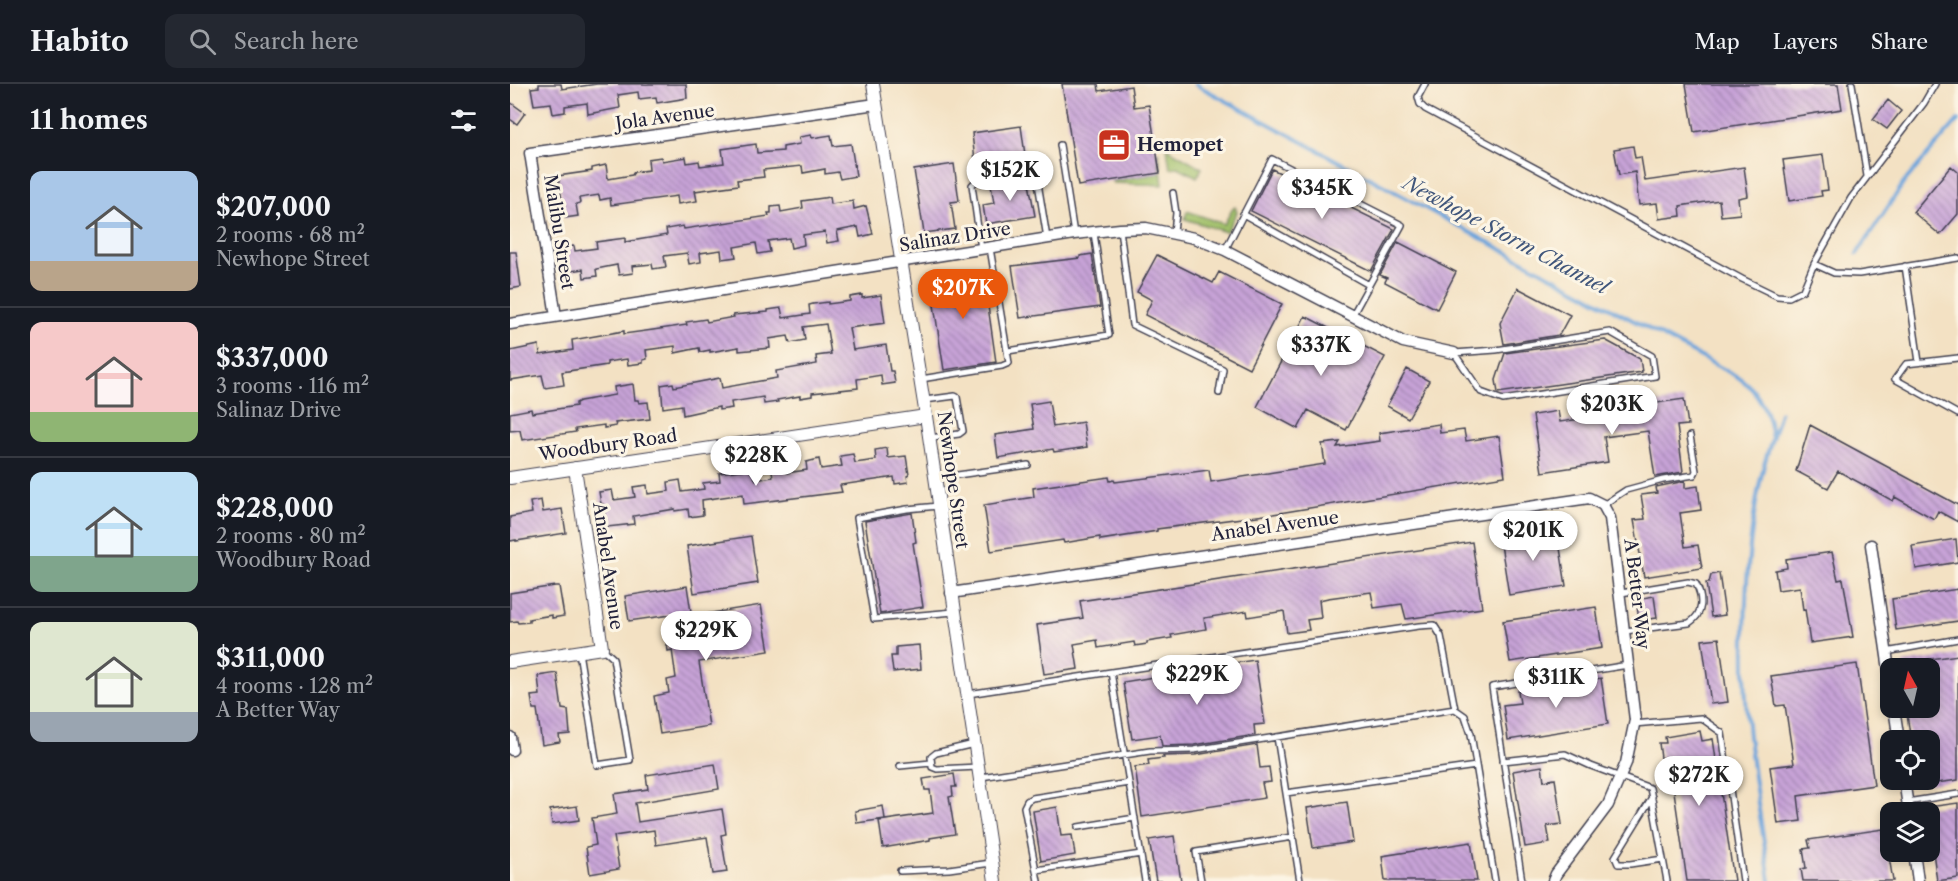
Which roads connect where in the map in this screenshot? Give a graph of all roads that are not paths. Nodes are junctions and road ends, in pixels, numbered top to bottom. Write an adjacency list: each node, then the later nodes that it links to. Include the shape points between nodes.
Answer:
1 (873, 84): 5 (street, Newhope Street)
2 (1425, 84): 20 (lane, via 1418,97 1425,109 1777,296 1790,297 1803,290)
3 (1852, 84): 8 (lane)
4 (1935, 84): 8 (lane)
5 (876, 104): 7 (street, Jola Avenue); 19 (street, Newhope Street)
6 (1060, 145): 14 (lane)
7 (530, 153): 24 (street, Malibu Street)
8 (1867, 176): 20 (lane)
9 (1173, 193): 13 (lane)
10 (1243, 214): 17 (lane); 22 (lane); 22 (lane, via 1272,159 1402,225)
11 (1120, 229): 12 (street, Salinaz Drive); 13 (street, Salinaz Drive); 31 (lane, via 1132,325 1223,369)
12 (1094, 231): 14 (street, Salinaz Drive); 26 (lane, via 1109,335)
13 (1174, 232): 17 (street, Salinaz Drive)
14 (1074, 234): 15 (street, Salinaz Drive)
15 (1047, 238): 16 (street, Salinaz Drive); 16 (lane, via 1035,174 976,180 972,185)
16 (986, 248): 19 (street, Salinaz Drive); 26 (lane)
17 (1225, 250): 23 (street, Salinaz Drive)
18 (1958, 258): 21 (lane)
19 (901, 262): 24 (street, Salinaz Drive); 30 (street, Newhope Street)
20 (1814, 264): 21 (lane, via 1834,273)
21 (1905, 266): 29 (lane)
22 (1369, 285): 23 (lane)
23 (1352, 315): 27 (street, Salinaz Drive, via 1403,342)
24 (556, 316): 25 (street, Salinaz Drive)
25 (510, 324)
26 (1008, 351): 30 (lane, via 1006,365)
27 (1454, 353): 27 (lane, via 1610,332 1652,356 1655,376 1503,400 1481,392)
28 (1957, 359): 29 (lane)
29 (1919, 362): 33 (lane, via 1906,364 1895,379)
30 (920, 380): 32 (street, Newhope Street)
31 (1219, 393)
32 (923, 401): 34 (street, Newhope Street); 36 (lane, via 955,396 958,400 962,433)
33 (1958, 414)
34 (926, 416): 36 (street, Newhope Street); 38 (street, Woodbury Road)
35 (1690, 436): 41 (lane, via 1694,475 1626,490)
36 (929, 438): 40 (street, Newhope Street)
37 (1028, 465): 40 (lane)
38 (575, 468): 39 (street, Woodbury Road); 49 (street, Anabel Avenue)
39 (510, 477)
40 (934, 478): 42 (street, Newhope Street)
41 (1604, 505): 44 (street, Anabel Avenue, via 1589,498); 45 (street, A Better Way, via 1610,518)
42 (938, 506): 44 (street, Newhope Street); 46 (lane, via 857,518 874,619)
43 (1871, 544): 51 (street)
44 (951, 592): 46 (street, Newhope Street)
45 (1621, 593): 47 (street, A Better Way); 47 (lane, via 1688,582 1696,584 1700,593 1701,611 1689,623)
46 (954, 612): 56 (street, Newhope Street)
47 (1625, 631): 54 (street, A Better Way)
48 (1958, 639): 51 (lane)
49 (602, 648): 50 (street, Anabel Avenue); 50 (lane, via 613,658 630,760 597,765)
50 (579, 652): 53 (street, Anabel Avenue)
51 (1887, 652): 52 (street)
52 (1888, 658)
53 (510, 662)
54 (1629, 664): 58 (street, A Better Way); 64 (lane, via 1492,687)
55 (1111, 672): 56 (lane); 57 (lane, via 1434,625 1441,636); 63 (lane)
56 (966, 694): 61 (street, Newhope Street)
57 (1455, 709): 60 (lane); 67 (lane, via 1465,716)
58 (1634, 724): 69 (street, A Better Way); 93 (lane, via 1701,718 1722,733)
59 (510, 737): 62 (street)
60 (1277, 737): 63 (lane, via 1194,750); 71 (lane)
61 (974, 744): 65 (lane, via 936,753); 68 (street, Newhope Street)
62 (512, 750)
63 (1124, 755): 68 (lane); 70 (lane)
64 (1503, 761): 69 (lane, via 1565,753); 90 (lane)
65 (931, 763): 66 (lane); 68 (lane, via 937,769)
66 (900, 766)
67 (1476, 766): 71 (lane); 89 (lane)
68 (978, 772): 81 (street, Newhope Street)
69 (1620, 777): 73 (lane, via 1650,788); 91 (street, A Better Way, via 1608,805)
70 (1129, 783): 75 (lane); 82 (lane, via 1027,801 1024,807)
71 (1286, 793): 77 (lane)
72 (1958, 794): 74 (lane)
73 (1652, 796): 79 (lane); 79 (lane, via 1615,857 1618,864)
74 (1929, 802)
75 (1135, 818): 76 (lane); 78 (lane)
76 (1078, 827)
77 (1293, 837): 87 (lane, via 1196,852); 88 (lane)
78 (1141, 854): 82 (lane); 86 (lane)
79 (1663, 860): 92 (lane)
80 (1915, 862): 94 (street)
81 (992, 863): 83 (lane); 84 (street, Newhope Street)
82 (1036, 870): 85 (lane)
83 (900, 872)
84 (995, 881)
85 (1038, 881)
86 (1145, 881)
87 (1201, 881)
88 (1300, 881)
89 (1495, 881)
90 (1522, 881)
91 (1553, 881)
92 (1667, 881)
93 (1743, 881)
94 (1918, 881)

